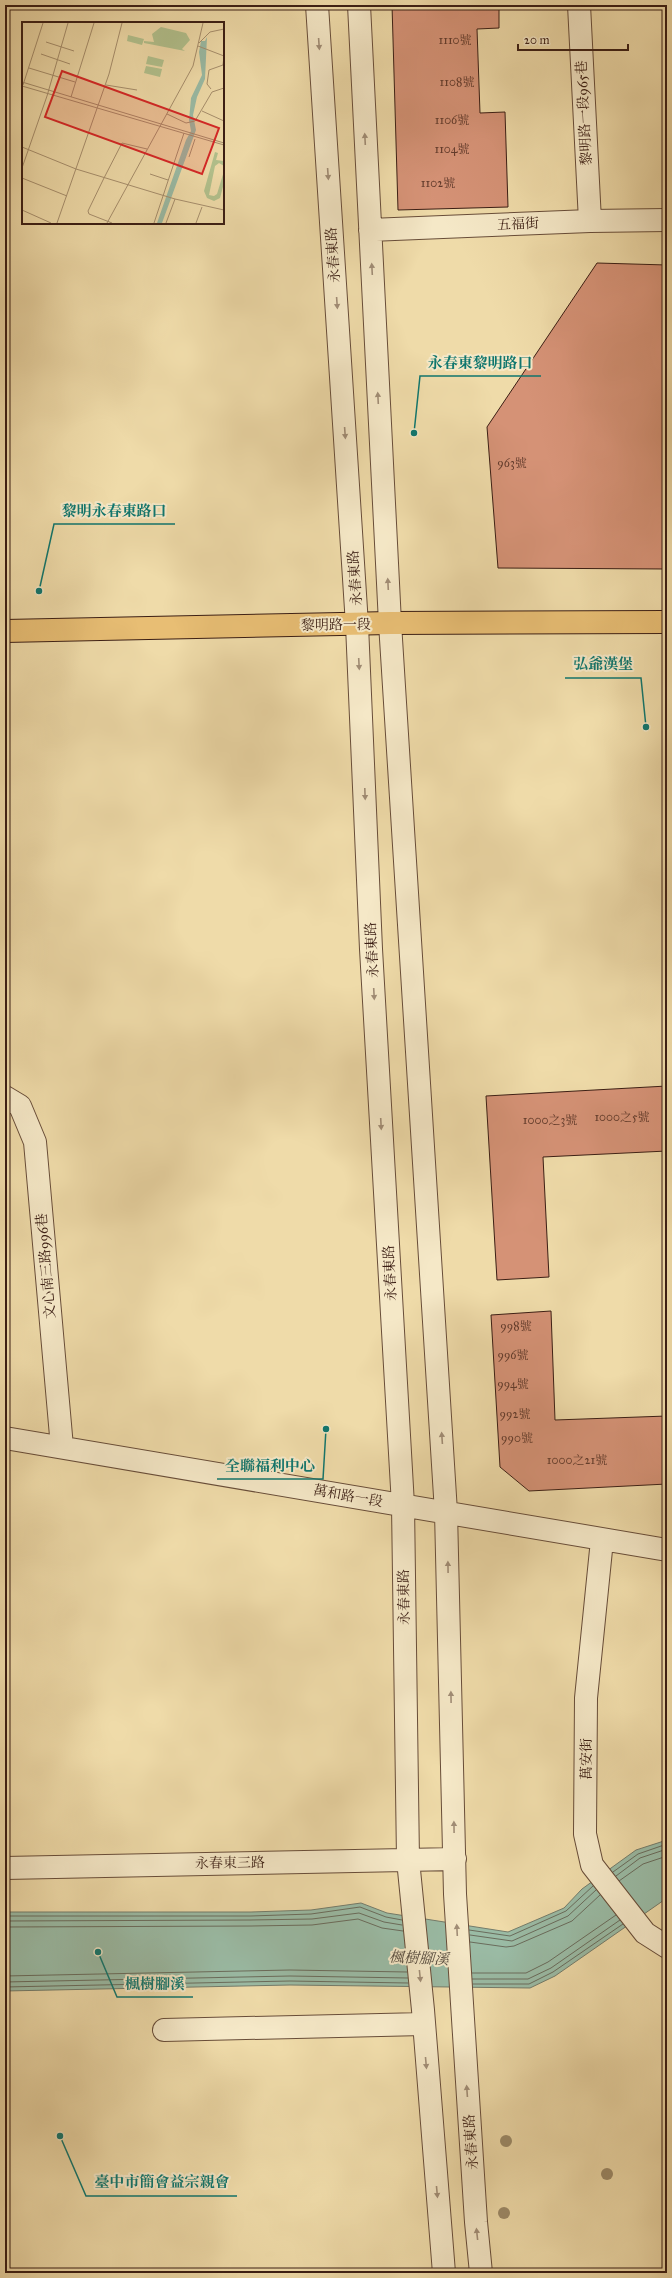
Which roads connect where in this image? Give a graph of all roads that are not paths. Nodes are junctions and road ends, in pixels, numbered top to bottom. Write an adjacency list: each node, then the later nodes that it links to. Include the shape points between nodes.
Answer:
1 (317, 5): 9 (street, 永春東路, one-way to 9)
2 (359, 5): 6 (street, one-way to 2)
3 (579, 5): 5 (street, 黎明路一段965巷)
4 (667, 220): 5 (street, 五福街)
5 (590, 221): 6 (street, 五福街)
6 (370, 230): 8 (street, one-way to 6)
7 (667, 622): 8 (main road, 黎明路一段)
8 (390, 623): 9 (main road, 黎明路一段); 15 (street, one-way to 8)
9 (357, 625): 10 (main road, 黎明路一段); 14 (street, 永春東路, one-way to 14, via 371,949)
10 (5, 631)
11 (5, 1097): 13 (street, 文心南三路996巷, via 20,1106 35,1142)
12 (5, 1438): 13 (street, 萬和路一段)
13 (62, 1447): 14 (street, 萬和路一段)
14 (403, 1505): 15 (street, 萬和路一段); 19 (street, 永春東路)
15 (446, 1512): 16 (street, 萬和路一段); 18 (street, one-way to 15)
16 (602, 1540): 17 (street, 萬和路一段); 21 (street, 萬安街, via 586,1698 585,1834 592,1865 645,1933)
17 (667, 1550)
18 (455, 1859): 19 (street, 永春東三路); 25 (street, 永春東路, one-way to 18, via 462,2011)
19 (408, 1860): 20 (street, 永春東三路); 22 (street, 永春東路, one-way to 22)
20 (5, 1868)
21 (667, 1947)
22 (423, 2017): 23 (street); 24 (street, one-way to 24)
23 (164, 2030)
24 (444, 2273)
25 (481, 2273)

